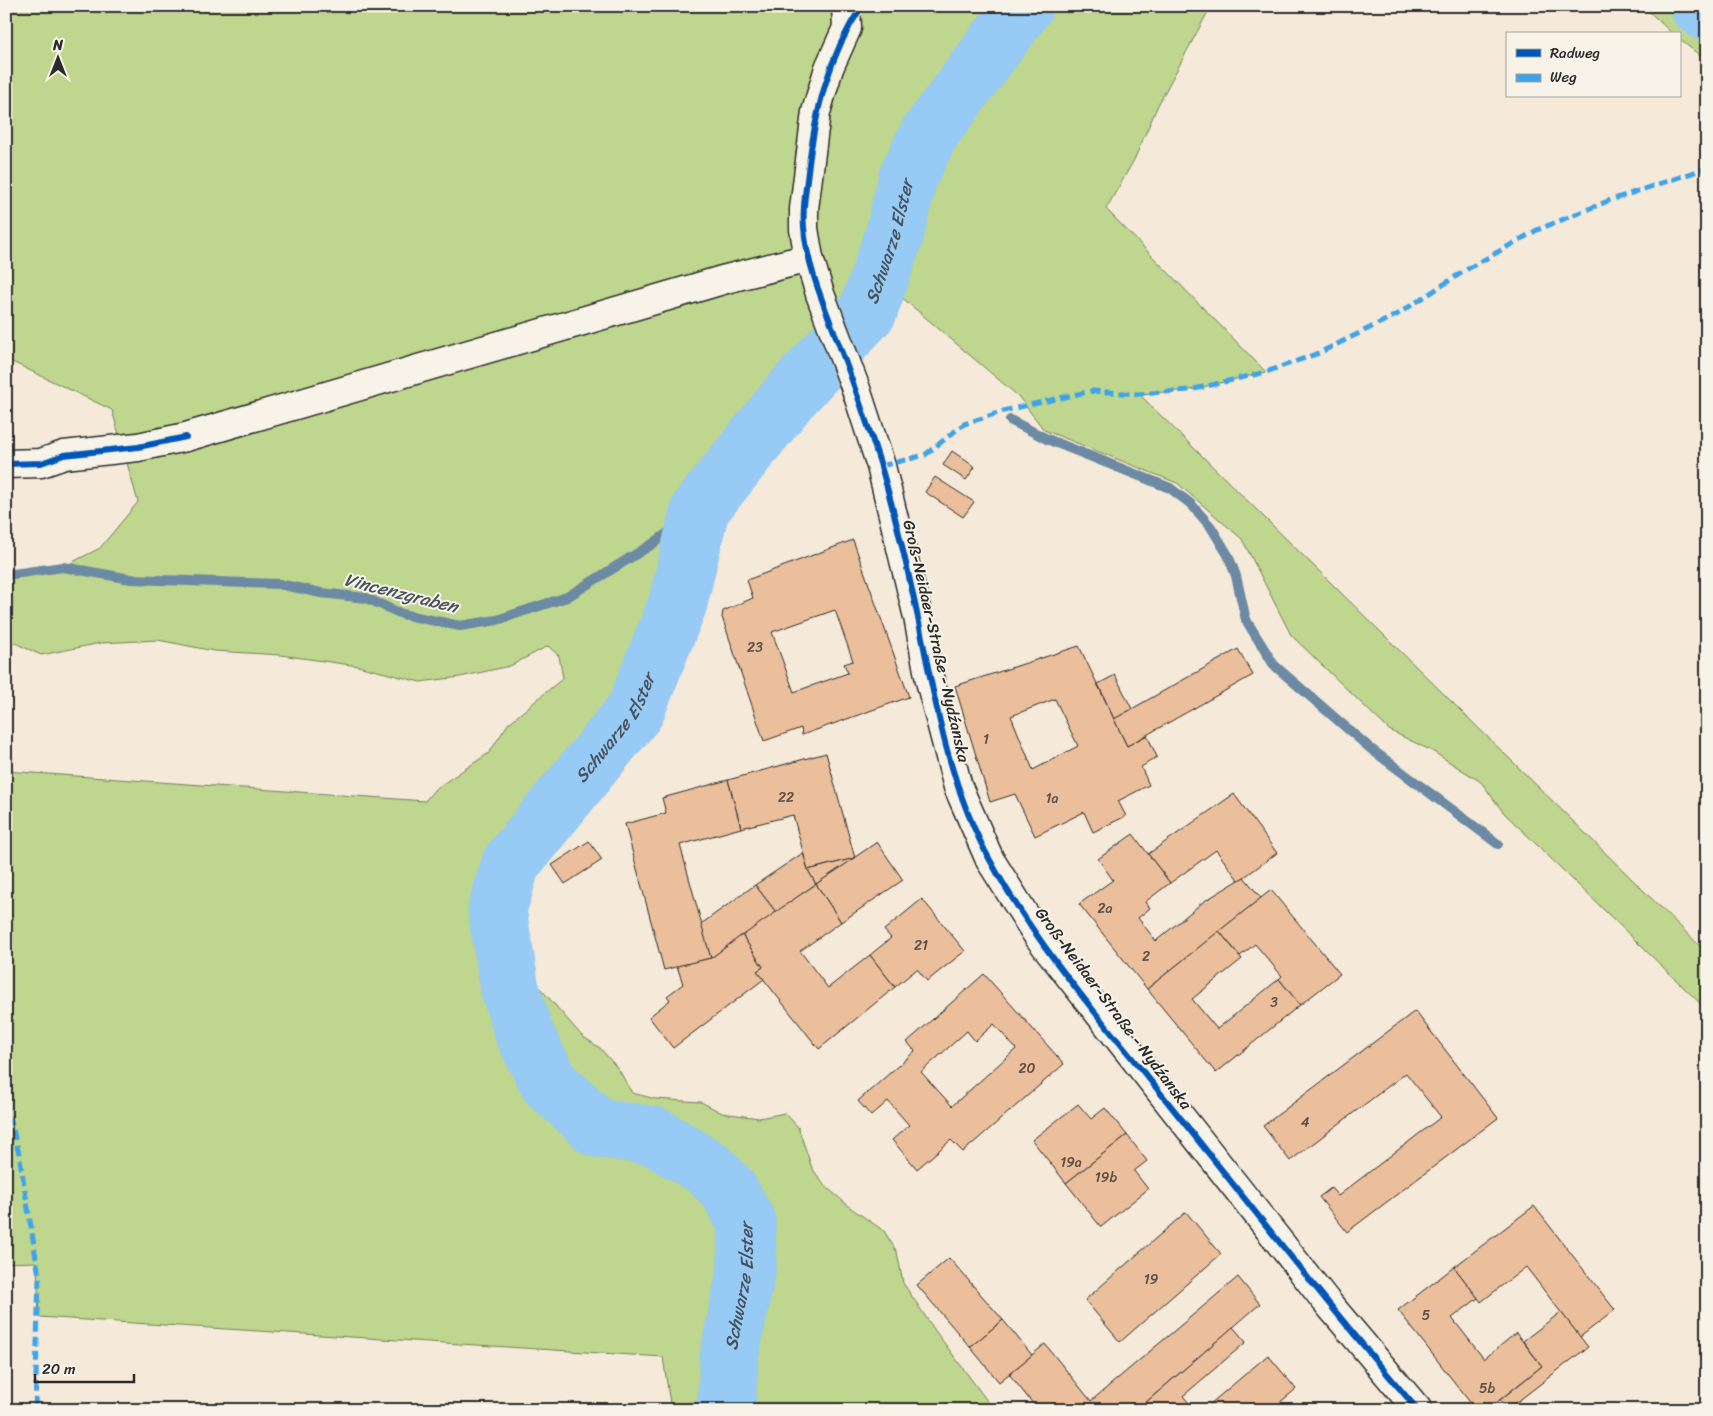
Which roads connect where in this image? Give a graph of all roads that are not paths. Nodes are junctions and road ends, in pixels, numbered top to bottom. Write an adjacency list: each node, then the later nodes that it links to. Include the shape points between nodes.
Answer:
1 (862, 6): 2 (street)
2 (846, 17): 3 (street, via 816,112 804,210)
3 (809, 258): 4 (street, via 186,437 138,447 64,455 41,463); 5 (street, Groß-Neidaer-Straße - Nydźanska, via 881,466 930,681 958,787 990,860 1038,936 1104,1022 1326,1301)
4 (6, 464)
5 (1418, 1410)

